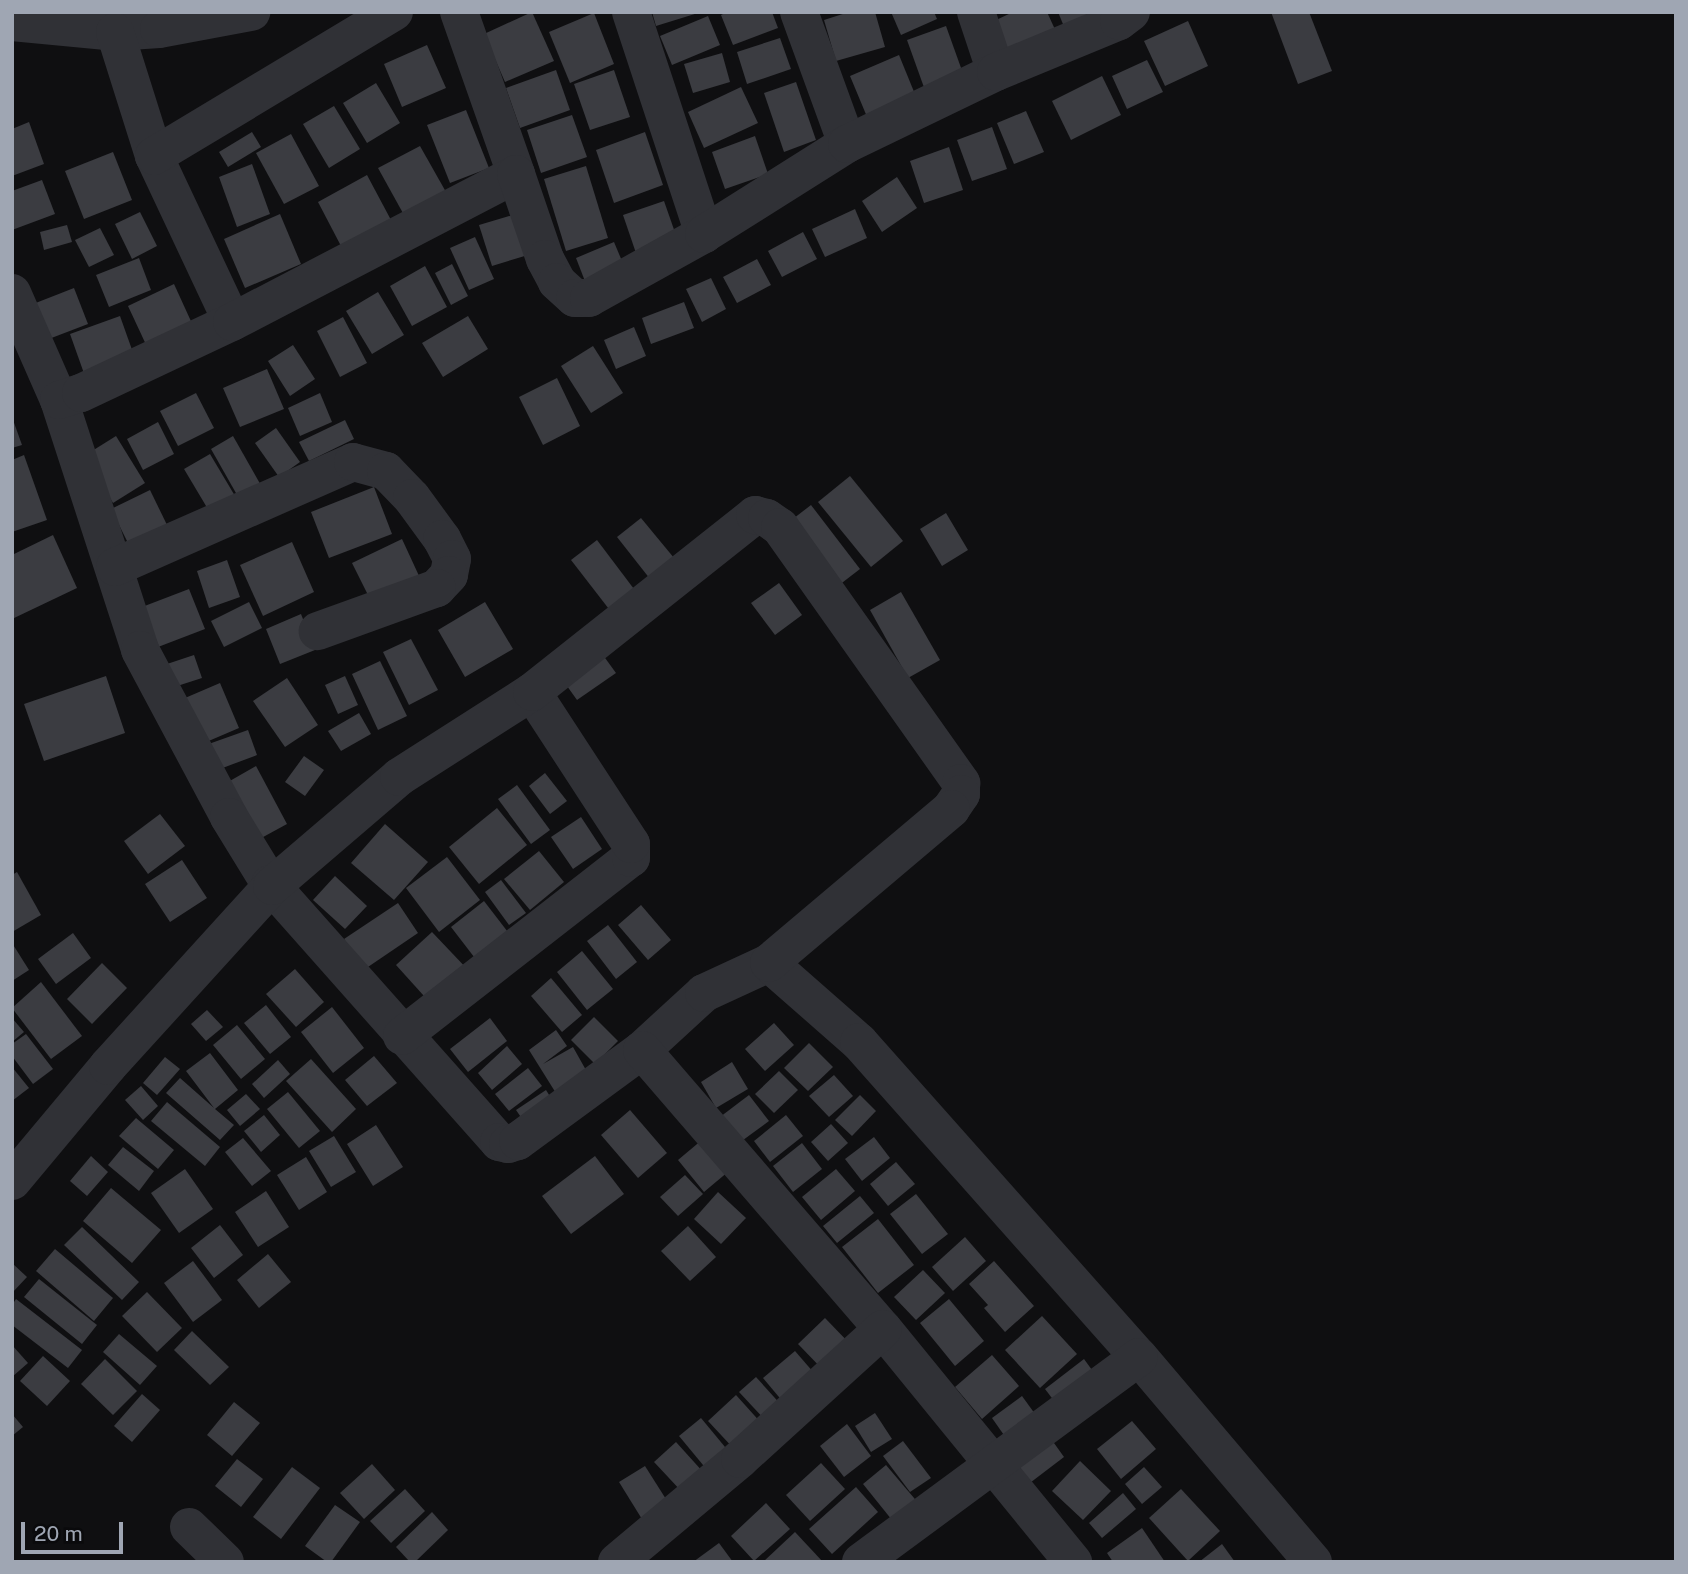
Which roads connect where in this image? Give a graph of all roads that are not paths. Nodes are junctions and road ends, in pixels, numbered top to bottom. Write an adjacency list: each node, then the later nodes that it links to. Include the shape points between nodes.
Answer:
1 (251, 12): 9 (street)
2 (394, 12): 12 (street)
3 (459, 12): 13 (street)
4 (631, 12): 14 (street)
5 (799, 12): 11 (street)
6 (976, 12): 10 (street)
7 (1131, 12): 10 (street)
8 (12, 22): 9 (street)
9 (116, 32): 12 (street)
10 (996, 72): 11 (street)
11 (847, 144): 14 (street)
12 (154, 156): 16 (street)
13 (516, 174): 14 (street, via 545,259 557,282 575,298 589,299); 16 (street)
14 (704, 234)
15 (12, 293): 17 (street)
16 (232, 322): 17 (street)
17 (59, 400): 18 (street)
18 (115, 567): 19 (street, via 353,462 386,471 442,539 452,559 449,575 437,588); 21 (street, via 140,650 229,817)
19 (318, 631)
20 (532, 692): 21 (street, via 399,777); 22 (street, via 744,521 755,515 780,527 955,773 961,794 951,808); 23 (street, via 631,844 631,858)
21 (272, 886): 23 (street); 25 (street, via 108,1066)
22 (769, 963): 24 (street, via 704,993); 27 (street, via 859,1042)
23 (402, 1036): 24 (street, via 499,1142 508,1144)
24 (642, 1050): 26 (street)
25 (12, 1181)
26 (883, 1329): 28 (street); 31 (street, via 740,1459)
27 (1139, 1357): 28 (street); 34 (street)
28 (996, 1465): 32 (street); 33 (street)
29 (189, 1527): 30 (street)
30 (225, 1562)
31 (617, 1562)
32 (861, 1562)
33 (1073, 1562)
34 (1313, 1562)

